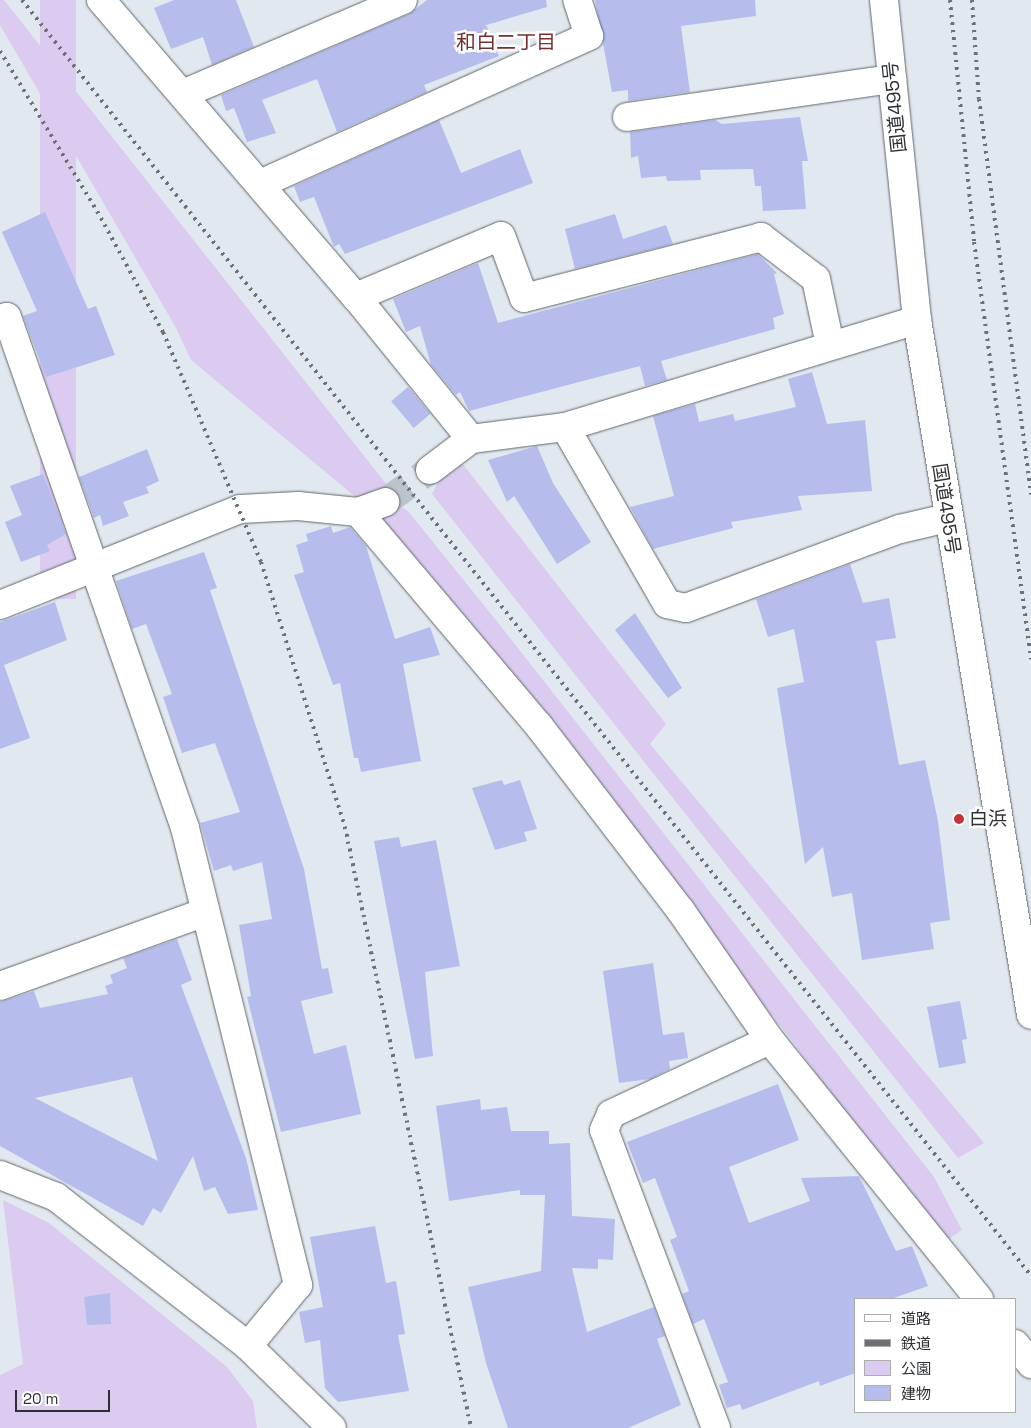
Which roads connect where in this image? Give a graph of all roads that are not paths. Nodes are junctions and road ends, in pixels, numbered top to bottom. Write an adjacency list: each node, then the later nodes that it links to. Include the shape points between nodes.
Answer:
1 (101, 0): 6 (main road)
2 (403, 0): 6 (main road)
3 (577, 0): 8 (main road, via 589,36)
4 (884, 0): 5 (main road, 国道495号)
5 (892, 79): 7 (main road); 11 (main road, 国道495号)
6 (183, 94): 8 (main road)
7 (628, 117)
8 (260, 184): 9 (main road)
9 (356, 297): 12 (main road, via 501,236 524,298 761,237 816,279); 14 (main road)
10 (0, 319): 19 (main road, via 6,317)
11 (917, 320): 12 (main road); 18 (main road, 国道495号)
12 (830, 344): 13 (main road)
13 (565, 427): 14 (main road); 18 (main road, via 667,604 686,608 900,529)
14 (471, 440): 15 (main road)
15 (430, 470)
16 (385, 502): 17 (main road)
17 (358, 512): 19 (main road, via 298,506 240,509); 24 (main road, via 539,726 680,910)
18 (947, 518): 23 (main road, 国道495号)
19 (93, 570): 20 (main road); 21 (main road, via 185,828)
20 (0, 605)
21 (203, 913): 22 (main road); 28 (main road, via 298,1285)
22 (0, 986)
23 (1031, 1015)
24 (770, 1040): 26 (main road); 31 (main road, via 611,1114 604,1130)
25 (0, 1175): 28 (main road, via 56,1197)
26 (978, 1298)
27 (1016, 1345): 29 (main road)
28 (248, 1346): 30 (main road)
29 (1031, 1364)
30 (332, 1428)
31 (716, 1428)

